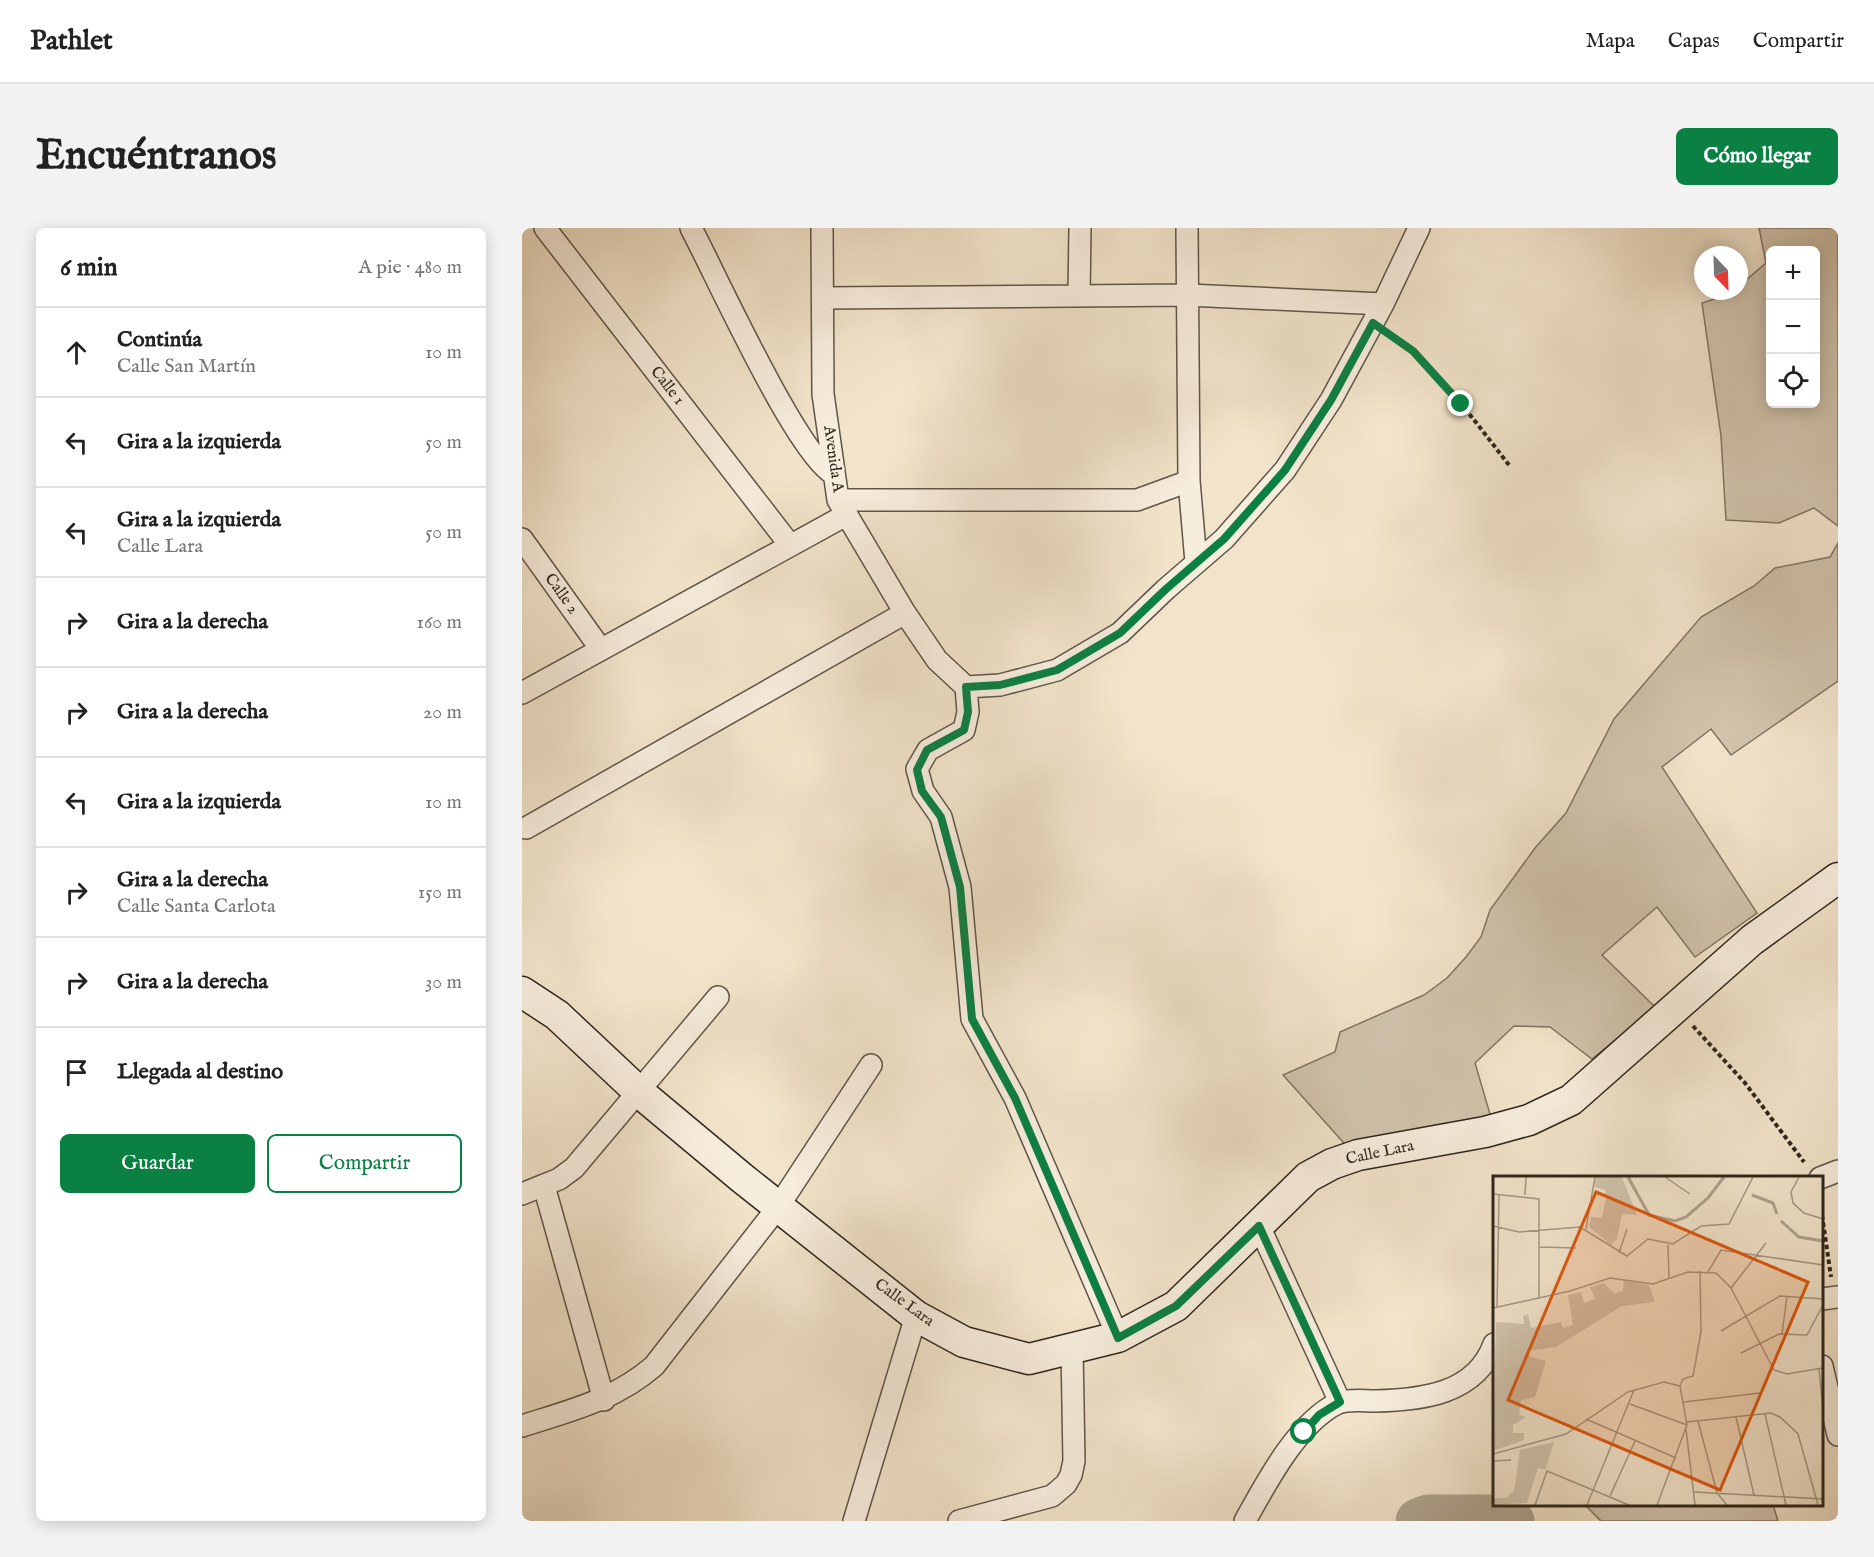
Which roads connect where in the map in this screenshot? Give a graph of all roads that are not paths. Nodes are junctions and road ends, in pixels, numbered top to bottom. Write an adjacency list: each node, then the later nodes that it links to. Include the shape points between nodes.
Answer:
1 (544, 228): 15 (street, Calle 1)
2 (692, 228): 11 (street, via 797,432 824,469)
3 (822, 228): 9 (street, Avenida A)
4 (1080, 228): 8 (street)
5 (1187, 228): 7 (street)
6 (1419, 228): 10 (street)
7 (1188, 295): 8 (street); 10 (street); 12 (street)
8 (1079, 296): 9 (street)
9 (823, 298): 11 (street, Avenida A, via 823,394)
10 (1383, 304): 16 (street, via 1331,400 1285,470 1224,539)
11 (834, 474): 13 (street, Avenida A)
12 (1189, 480): 13 (street, via 1137,500); 16 (street)
13 (842, 508): 15 (street); 17 (street, Avenida A)
14 (522, 539): 18 (street, Calle 2)
15 (790, 545): 18 (street)
16 (1196, 562): 19 (street, via 1120,633 1057,670 1000,685)
17 (905, 613): 19 (street, Avenida A, via 938,660); 21 (street)
18 (600, 648): 20 (street)
19 (966, 687): 34 (street, via 968,712 964,730 927,750 917,770 922,791 941,817 960,887 972,1019 1015,1098)
20 (522, 693)
21 (526, 828)
22 (1838, 878): 32 (street, Calle Lara, via 1752,940 1571,1100 1529,1120 1485,1132 1358,1155 1332,1164 1308,1177)
23 (522, 992): 26 (street, Calle Lara, via 557,1015)
24 (718, 997): 26 (street)
25 (871, 1065): 31 (street)
26 (639, 1092): 29 (street, via 574,1168); 31 (street, Calle Lara)
27 (1838, 1171): 28 (street)
28 (1814, 1173)
29 (544, 1186): 30 (street); 38 (street)
30 (522, 1194)
31 (778, 1207): 33 (street, Calle Lara); 38 (street, via 654,1366 638,1381)
32 (1259, 1226): 34 (street, Calle Lara, via 1176,1306); 39 (street)
33 (916, 1316): 36 (street, Calle Lara, via 964,1342 1029,1359); 42 (street)
34 (1118, 1338): 36 (street, Calle Lara)
35 (1493, 1347): 39 (street, via 1489,1359 1461,1386 1412,1400)
36 (1072, 1348): 43 (street, via 1074,1461 1066,1484 1052,1496)
37 (1823, 1374): 41 (street)
38 (604, 1400): 40 (street)
39 (1340, 1402): 44 (street, via 1319,1415 1282,1459)
40 (522, 1426)
41 (1838, 1436)
42 (854, 1521)
43 (959, 1521)
44 (1245, 1521)

